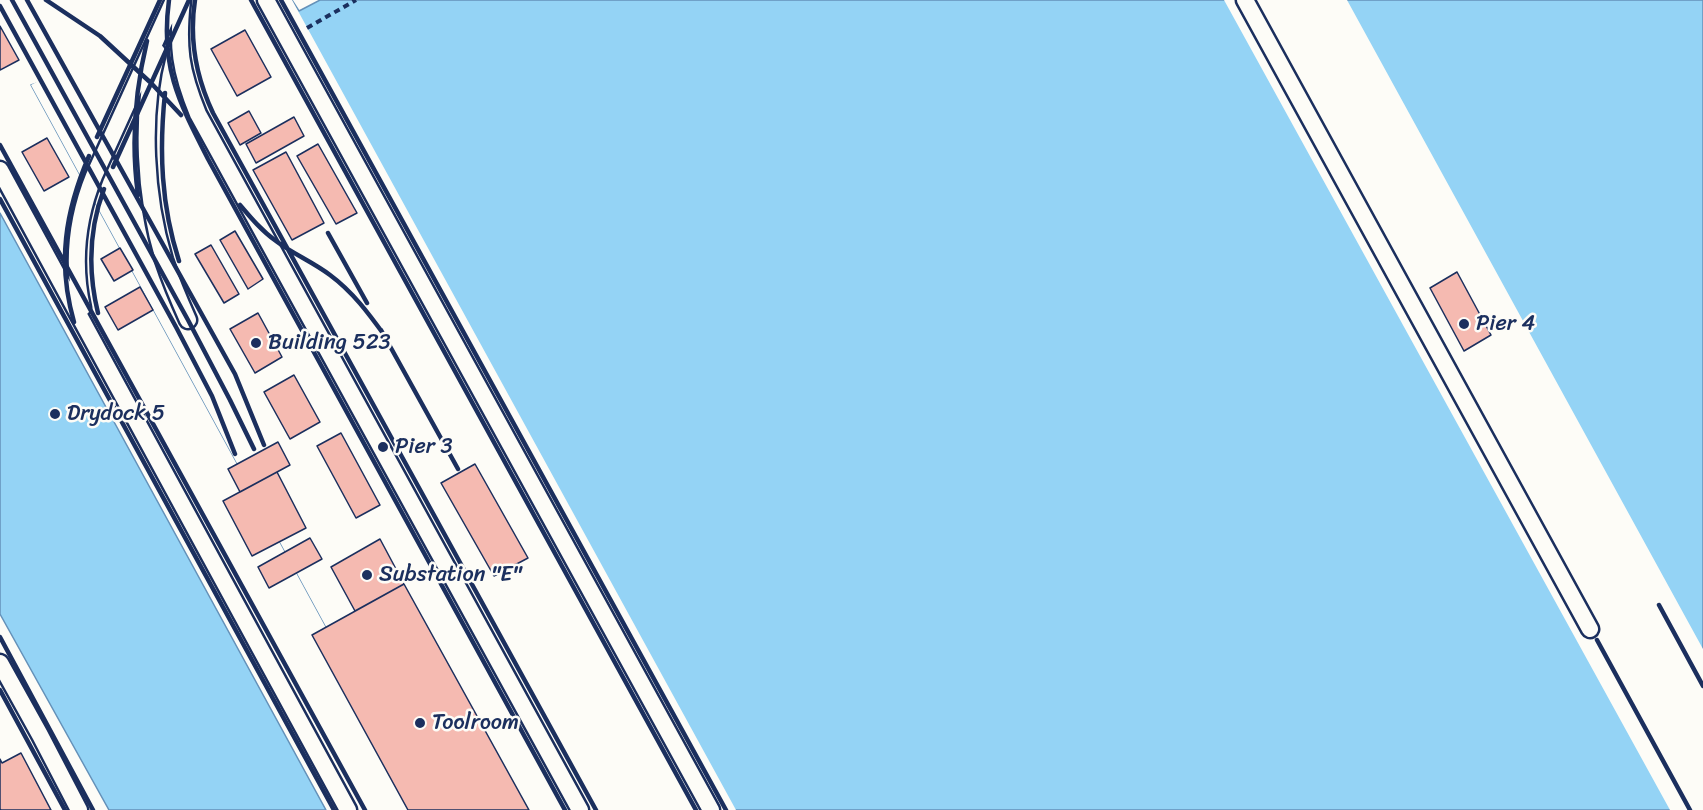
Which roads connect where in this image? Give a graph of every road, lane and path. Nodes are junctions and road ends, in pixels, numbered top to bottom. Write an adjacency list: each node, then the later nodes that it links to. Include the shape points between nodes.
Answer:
1 (174, 0): 8 (lane, via 151,83 148,164 161,248); 9 (lane, via 81,212 77,273)
2 (182, 0): 14 (lane, via 180,53 198,114)
3 (266, 0): 15 (lane)
4 (356, 0): 6 (path)
5 (1245, 0): 10 (lane)
6 (307, 28)
7 (0, 170): 9 (lane)
8 (188, 320)
9 (88, 330): 13 (lane)
10 (1590, 629)
11 (0, 663): 12 (lane)
12 (77, 806)
13 (348, 810)
14 (580, 810)
15 (711, 810)

